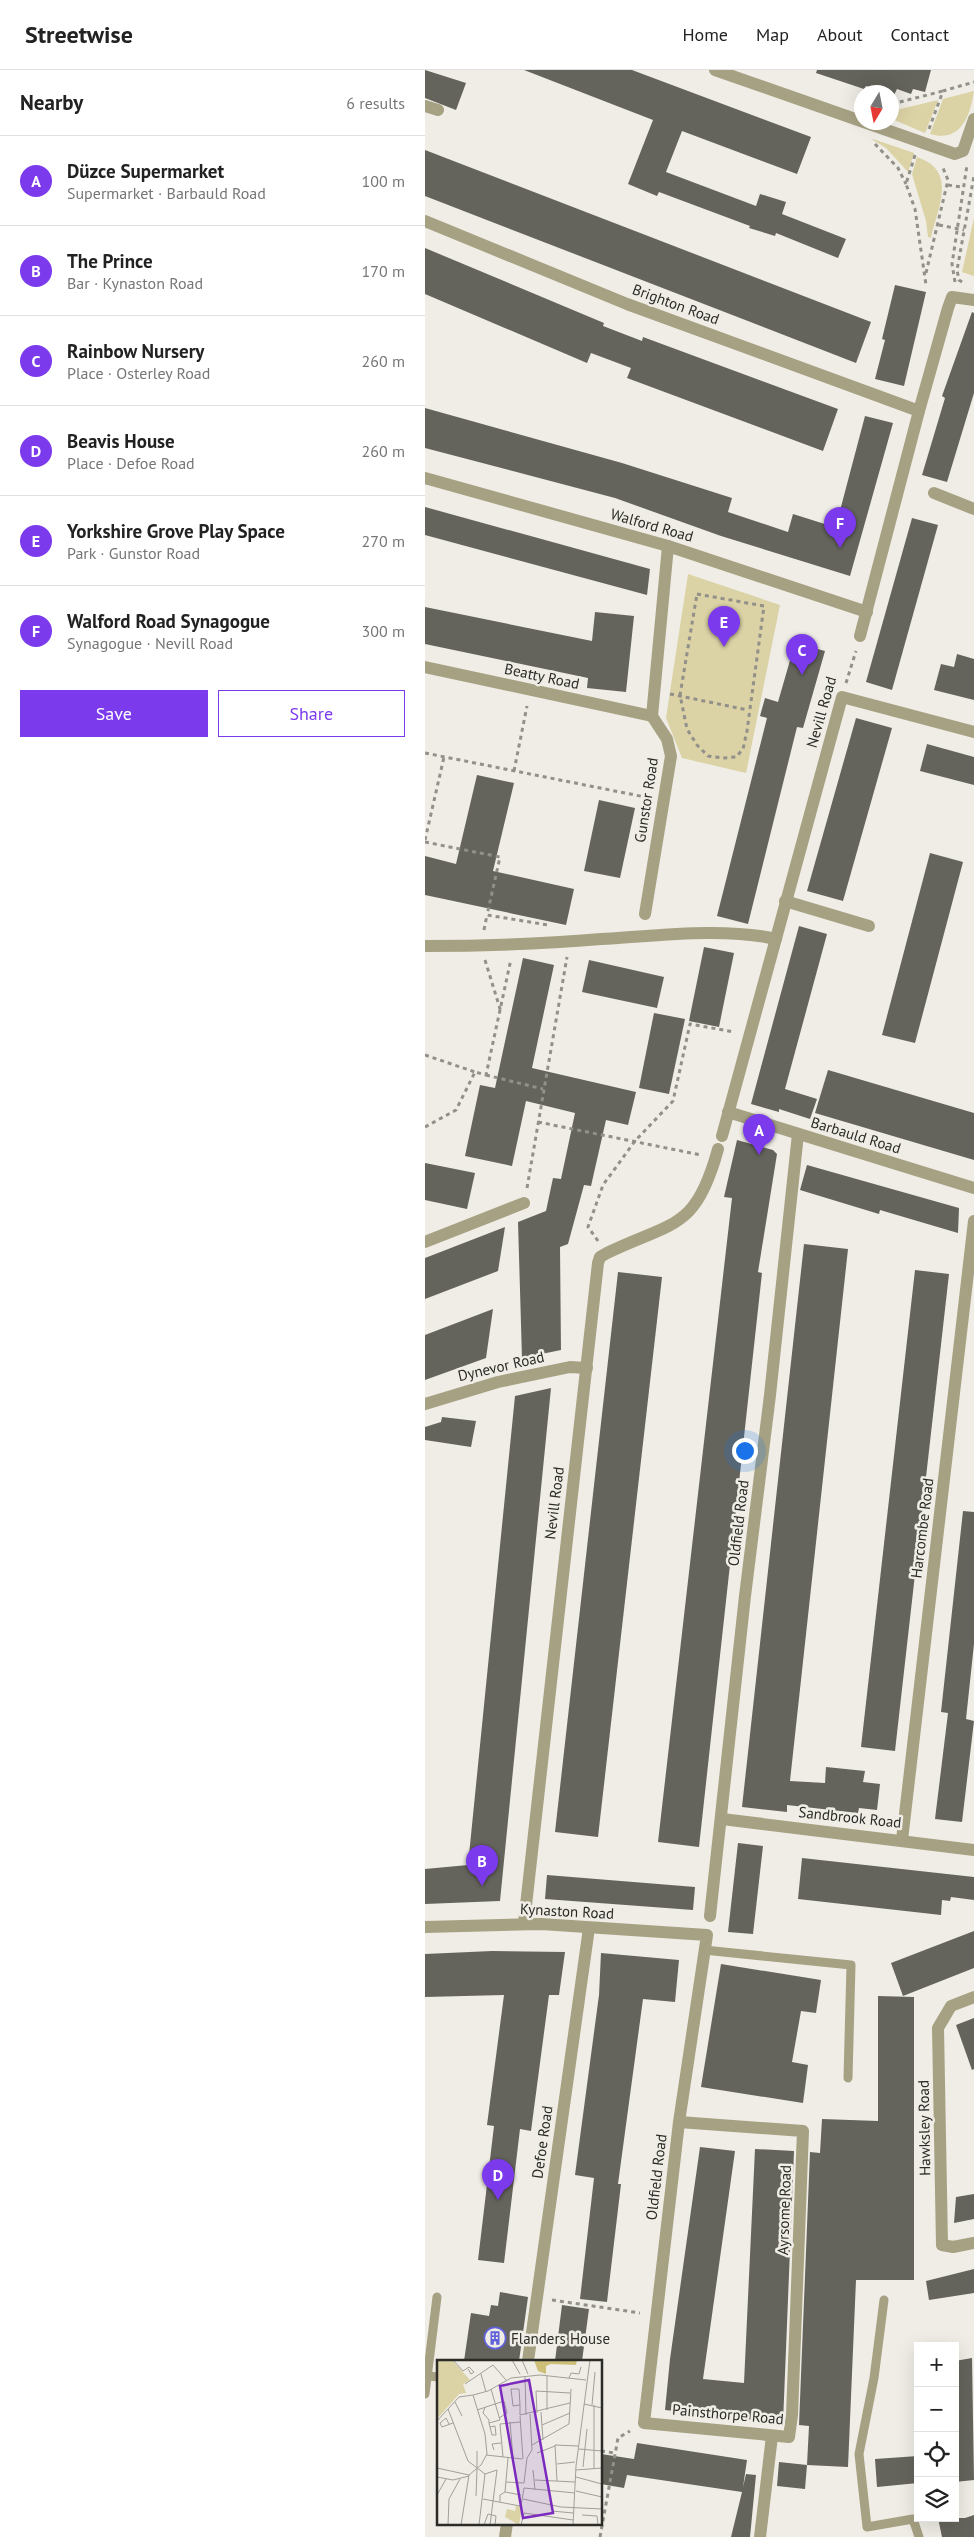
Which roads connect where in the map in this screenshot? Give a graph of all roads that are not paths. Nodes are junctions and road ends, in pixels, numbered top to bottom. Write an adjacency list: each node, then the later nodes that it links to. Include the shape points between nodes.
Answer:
1 (715, 70): 4 (street, via 920,148 962,156)
2 (425, 106): 3 (street)
3 (438, 110)
4 (974, 119)
5 (425, 221): 7 (street, Brighton Road, via 627,304)
6 (974, 300): 7 (street, via 952,297)
7 (919, 411): 12 (street)
8 (425, 478): 11 (street, Walford Road)
9 (934, 493): 10 (street)
10 (974, 509)
11 (668, 546): 12 (street, Walford Road); 15 (street)
12 (867, 612): 13 (street)
13 (860, 636)
14 (425, 667): 15 (street, Beatty Road)
15 (652, 716): 18 (street, Gunstor Road, via 667,739 671,756)
16 (974, 732): 17 (street, Nevill Road, via 842,697)
17 (785, 901): 19 (street); 20 (street, Nevill Road)
18 (645, 914)
19 (869, 926)
20 (775, 939): 21 (street, via 750,934 675,935); 22 (street, Nevill Road)
21 (425, 946)
22 (728, 1112): 23 (street, Barbauld Road); 24 (street, Nevill Road)
23 (798, 1134): 26 (street, Barbauld Road); 32 (street, Oldfield Road)
24 (722, 1136)
25 (717, 1154): 30 (street, Nevill Road, via 705,1189 680,1221 600,1257)
26 (974, 1188)
27 (524, 1203): 29 (street)
28 (974, 1221): 33 (street, Harcombe Road)
29 (425, 1242)
30 (587, 1368): 31 (street, Dynevor Road, via 570,1367 498,1382); 36 (street, Nevill Road)
31 (425, 1404)
32 (722, 1819): 33 (street, Sandbrook Road); 35 (street, Oldfield Road)
33 (902, 1840): 34 (street, Sandbrook Road)
34 (974, 1850)
35 (710, 1916)
36 (524, 1923): 37 (street, Kynaston Road); 38 (street, Kynaston Road)
37 (425, 1928)
38 (589, 1928): 39 (street, Kynaston Road); 47 (street, Defoe Road)
39 (707, 1935): 40 (street, Oldfield Road)
40 (704, 1950): 42 (lane, via 851,1965); 43 (street, Oldfield Road)
41 (974, 1997): 44 (street, Hawksley Road, via 951,2006 939,2028 942,2245 953,2247)
42 (847, 2078)
43 (679, 2122): 51 (street, Ayrsome Road, via 803,2131); 52 (street, Oldfield Road)
44 (974, 2243)
45 (437, 2297): 48 (lane)
46 (884, 2300): 57 (lane, via 874,2378 859,2454 867,2527 913,2519)
47 (529, 2360)
48 (427, 2376): 49 (lane); 50 (lane)
49 (437, 2377)
50 (425, 2394)
51 (792, 2415): 53 (street, Painsthorpe Road, via 789,2437)
52 (644, 2423): 53 (street, Painsthorpe Road)
53 (772, 2436): 56 (street)
54 (507, 2524): 55 (street)
55 (505, 2537)
56 (760, 2537)
57 (919, 2537)

